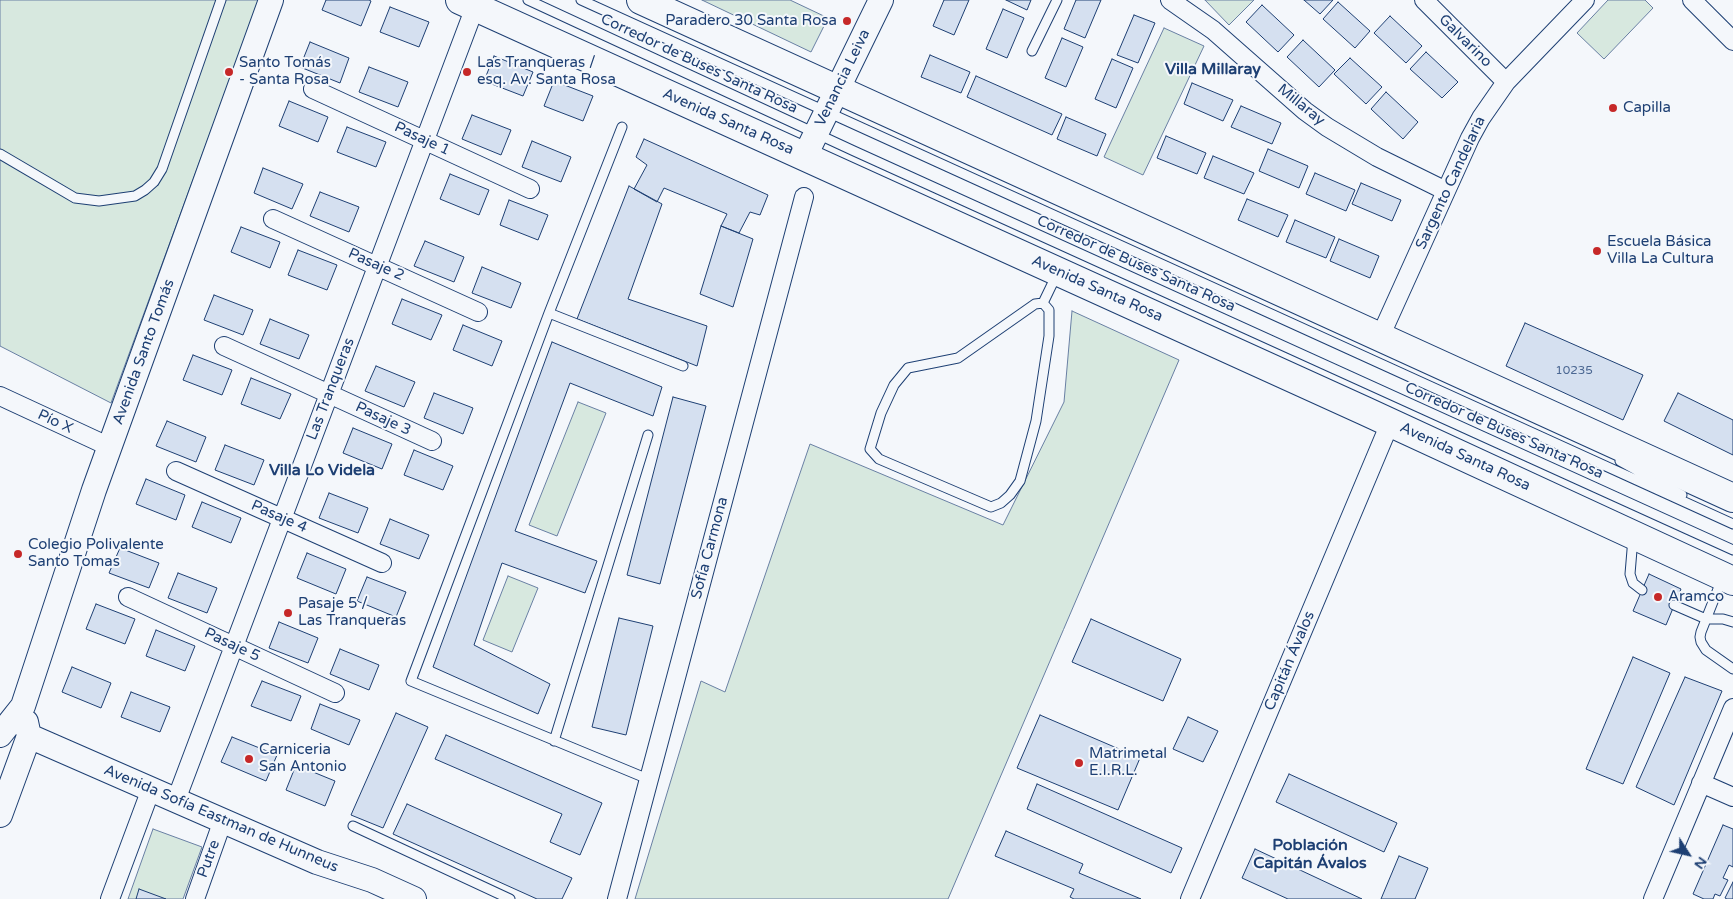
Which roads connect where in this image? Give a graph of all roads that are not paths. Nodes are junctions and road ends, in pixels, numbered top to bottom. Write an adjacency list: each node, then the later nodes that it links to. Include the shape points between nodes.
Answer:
1 (221, 0): 20 (lane, via 162,169 145,190 135,196 99,201 75,198)
2 (271, 0): 40 (main road, Avenida Santo Tomás)
3 (528, 0): 17 (lane, Corredor de Buses Santa Rosa)
4 (581, 0): 17 (lane, Corredor de Buses Santa Rosa)
5 (641, 0): 17 (main road, Avenida Santa Rosa)
6 (880, 0): 17 (main road, Venancia Leiva)
7 (1057, 0): 14 (lane)
8 (1170, 0): 22 (street, Millaray, via 1213,30 1327,127 1377,157)
9 (1424, 0): 15 (street, Galvarino)
10 (1692, 0): 13 (street)
11 (1581, 2): 15 (street, Sargento Candelaria)
12 (467, 4): 17 (main road, Avenida Santa Rosa); 19 (street, Las Tranqueras)
13 (1733, 41)
14 (1032, 51)
15 (1506, 82): 22 (street, Sargento Candelaria, via 1481,118)
16 (314, 89): 19 (street, Pasaje 1)
17 (821, 123): 26 (main road, Avenida Santa Rosa); 30 (main road, Avenida Santa Rosa); 43 (lane, Corredor de Buses Santa Rosa); 46 (lane, Corredor de Buses Santa Rosa)
18 (622, 127): 29 (lane)
19 (424, 140): 21 (street, Pasaje 1); 25 (street, Las Tranqueras)
20 (0, 154)
21 (530, 188)
22 (1446, 191): 30 (street, Sargento Candelaria)
23 (804, 197): 64 (street, Sofía Carmona)
24 (273, 219): 25 (street, Pasaje 2)
25 (377, 266): 28 (street, Pasaje 2); 33 (street, Las Tranqueras)
26 (1058, 272): 27 (lane); 36 (main road, Avenida Santa Rosa)
27 (1043, 304): 27 (lane, via 1035,304 958,358 908,368 894,385 881,412 870,449 879,459 991,507 1001,503 1020,481 1036,421 1049,336 1049,310)
28 (478, 312)
29 (549, 313): 32 (lane); 63 (lane, via 411,681)
30 (1380, 337): 35 (main road, Avenida Santa Rosa)
31 (224, 346): 33 (street, Pasaje 3)
32 (683, 366)
33 (329, 394): 38 (street, Pasaje 3); 44 (street, Las Tranqueras)
34 (0, 396): 40 (street, Pío X)
35 (1550, 414): 39 (lane); 43 (main road, Avenida Santa Rosa)
36 (1390, 423): 45 (main road, Avenida Santa Rosa); 77 (street, Capitán Ávalos)
37 (648, 435): 63 (lane)
38 (432, 441)
39 (1593, 445)
40 (110, 447): 57 (main road, Avenida Santo Tomás)
41 (1614, 458): 43 (lane)
42 (176, 471): 44 (street, Pasaje 4)
43 (1731, 514)
44 (282, 518): 47 (street, Pasaje 4); 54 (street, Las Tranqueras)
45 (1634, 536): 48 (main road, Avenida Santa Rosa); 49 (lane, via 1630,574 1633,583)
46 (1733, 550)
47 (382, 563)
48 (1728, 578): 52 (lane)
49 (1642, 590)
50 (128, 597): 54 (street, Pasaje 5)
51 (1674, 605): 52 (lane)
52 (1706, 619): 53 (lane); 55 (lane, via 1700,632 1703,647)
53 (1733, 622)
54 (234, 646): 56 (street, Pasaje 5); 68 (street, Las Tranqueras)
55 (1733, 669)
56 (335, 693)
57 (22, 706): 60 (main road, Avenida Santo Tomás); 61 (main road)
58 (1733, 708): 59 (street)
59 (1729, 728): 65 (street)
60 (0, 735)
61 (29, 736): 62 (main road); 66 (main road, Avenida Sofía Eastman de Hunneus); 69 (main road)
62 (0, 739)
63 (554, 741): 64 (lane)
64 (648, 780): 76 (street, Sofía Carmona)
65 (1701, 783): 67 (street); 78 (street)
66 (151, 789): 68 (main road, Avenida Sofía Eastman de Hunneus); 72 (street)
67 (1733, 797)
68 (176, 800): 70 (main road, Avenida Sofía Eastman de Hunneus)
69 (0, 815)
70 (223, 820): 73 (street, Putre); 74 (main road, Avenida Sofía Eastman de Hunneus, via 317,862 372,880)
71 (353, 826): 75 (lane)
72 (110, 899)
73 (194, 899)
74 (414, 899)
75 (510, 899)
76 (617, 899)
77 (1190, 899)
78 (1652, 899)

